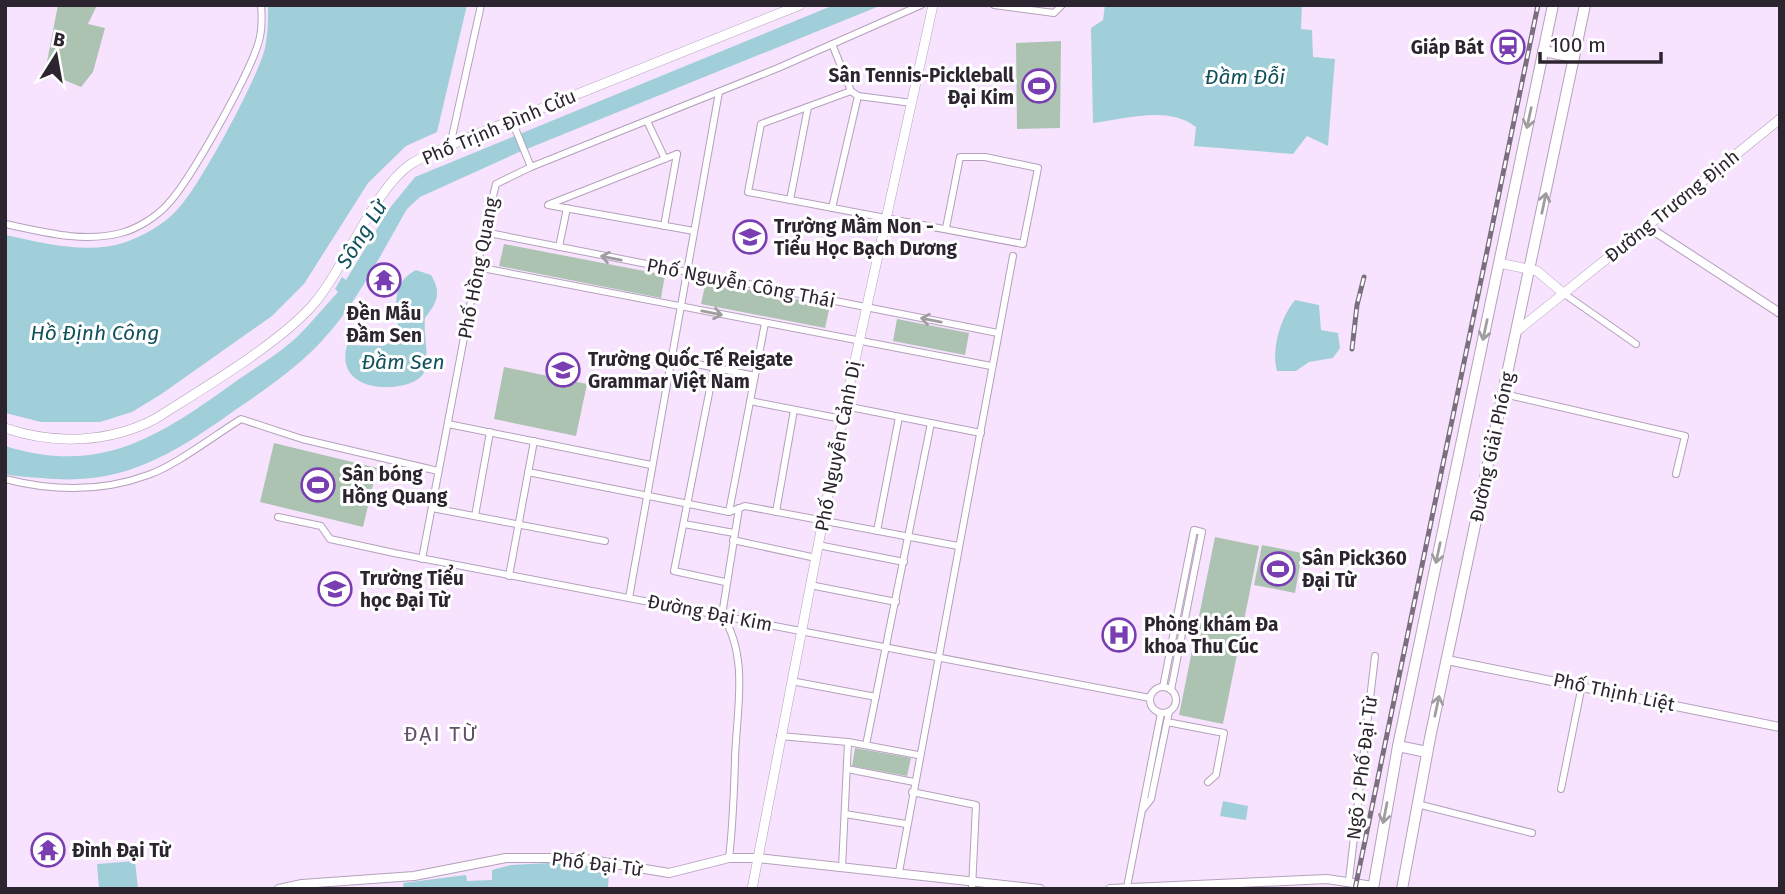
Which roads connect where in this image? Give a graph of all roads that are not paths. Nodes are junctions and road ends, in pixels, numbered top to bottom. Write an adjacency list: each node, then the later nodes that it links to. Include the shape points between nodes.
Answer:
1 (261, 5): 29 (street, via 260,38 253,60 189,176 166,206 144,223 96,237 68,237)
2 (481, 5): 22 (street)
3 (800, 5): 21 (main road, Phố Trịnh Đình Cửu)
4 (921, 5): 11 (street)
5 (933, 5): 17 (main road, Phố Nguyễn Cảnh Dị)
6 (994, 5): 10 (street)
7 (1062, 5): 10 (street, via 1054,13)
8 (1553, 5): 12 (main road, Đường Giải Phóng)
9 (1585, 5): 13 (main road, Đường Giải Phóng)
10 (1005, 6)
11 (832, 44): 14 (street); 15 (street)
12 (1543, 51): 13 (main road); 37 (main road, Đường Giải Phóng, one-way to 37)
13 (1574, 57): 39 (main road, Đường Giải Phóng, one-way to 13)
14 (851, 91): 16 (street); 18 (street)
15 (719, 92): 20 (street); 33 (street)
16 (859, 96): 17 (street); 27 (street)
17 (913, 103): 28 (main road, Phố Nguyễn Cảnh Dị)
18 (808, 107): 25 (street); 25 (street, via 761,124 750,179 748,192)
19 (1780, 119): 31 (main road, Đường Trương Định)
20 (647, 121): 23 (street); 24 (street)
21 (514, 125): 22 (main road, Phố Trịnh Đình Cửu); 24 (street)
22 (450, 146): 62 (main road, Phố Trịnh Đình Cửu, via 410,164 394,181 310,308 155,419 93,439 50,438)
23 (665, 159): 26 (street, via 548,205); 30 (street, via 677,154)
24 (531, 167): 34 (street, Phố Hồng Quang, via 496,184)
25 (790, 200): 27 (street)
26 (567, 208): 30 (street); 35 (street)
27 (832, 208): 28 (street)
28 (884, 217): 32 (street); 43 (main road, Phố Nguyễn Cảnh Dị)
29 (5, 224)
30 (664, 226): 33 (street)
31 (1648, 227): 41 (main road, Đường Trương Định); 44 (street)
32 (946, 228): 32 (street, via 1023,244 1038,168 960,157)
33 (695, 231): 40 (street)
34 (484, 232): 35 (street, Phố Nguyễn Công Thái); 38 (street, Phố Hồng Quang)
35 (559, 247): 40 (street, Phố Nguyễn Công Thái, one-way to 35)
36 (1013, 256): 47 (street)
37 (1499, 263): 39 (main road); 115 (main road, Đường Giải Phóng, one-way to 115)
38 (477, 267): 42 (street, Phố Nguyễn Công Thái); 61 (street, Phố Hồng Quang)
39 (1530, 270): 41 (main road); 46 (main road, Đường Giải Phóng)
40 (687, 272): 42 (street); 43 (street, Phố Nguyễn Công Thái)
41 (1563, 293): 46 (main road, Đường Trương Định); 49 (street)
42 (681, 307): 45 (street, Phố Nguyễn Công Thái, one-way to 45); 50 (street)
43 (865, 307): 47 (street, Phố Nguyễn Công Thái, one-way to 43); 48 (main road, Phố Nguyễn Cảnh Dị)
44 (1780, 313)
45 (765, 323): 48 (street, Phố Nguyễn Công Thái); 53 (street)
46 (1517, 331): 54 (main road, Đường Giải Phóng)
47 (998, 333): 51 (street)
48 (858, 342): 51 (street, Phố Nguyễn Công Thái); 56 (main road, Phố Nguyễn Cảnh Dị)
49 (1636, 344)
50 (673, 359): 52 (street); 66 (street)
51 (991, 366): 64 (street)
52 (714, 368): 53 (street); 72 (street)
53 (755, 376): 55 (street)
54 (1504, 394): 69 (street, via 1685,436); 101 (main road, Đường Giải Phóng)
55 (750, 401): 57 (street); 75 (street)
56 (845, 406): 58 (street); 59 (main road, Phố Nguyễn Cảnh Dị)
57 (794, 410): 59 (street); 76 (street)
58 (899, 417): 60 (street); 82 (street)
59 (842, 419): 79 (main road, Phố Nguyễn Cảnh Dị)
60 (931, 423): 64 (street); 84 (street)
61 (447, 424): 63 (street); 67 (street, Phố Hồng Quang)
62 (5, 428)
63 (490, 432): 65 (street); 77 (street)
64 (981, 433): 87 (street)
65 (534, 441): 66 (street); 68 (street)
66 (651, 465): 71 (street)
67 (438, 471): 70 (street, via 302,439 240,419 150,475 104,487 40,488); 73 (street, Phố Hồng Quang)
68 (528, 472): 71 (street); 80 (street)
69 (1676, 474)
70 (5, 479)
71 (648, 496): 72 (street); 94 (street)
72 (687, 504): 75 (street); 81 (street)
73 (432, 508): 77 (street); 89 (street, Phố Hồng Quang)
74 (739, 508): 75 (street); 76 (street); 83 (street)
75 (729, 512)
76 (776, 512): 79 (street)
77 (475, 516): 80 (street)
78 (278, 517): 89 (street, Đường Đại Kim, via 321,526 330,539)
79 (823, 521): 82 (street); 86 (main road, Phố Nguyễn Cảnh Dị)
80 (519, 524): 85 (street); 91 (street)
81 (684, 524): 83 (street); 92 (street, via 674,571)
82 (877, 531): 84 (street)
83 (734, 537): 88 (street); 92 (street)
84 (909, 537): 87 (street); 90 (street)
85 (605, 541)
86 (818, 545): 88 (main road, Phố Nguyễn Cảnh Dị); 90 (street)
87 (958, 546): 100 (street)
88 (816, 558): 93 (main road, Phố Nguyễn Cảnh Dị)
89 (422, 559): 91 (street, Đường Đại Kim)
90 (904, 562): 95 (street)
91 (509, 576): 94 (street, Đường Đại Kim)
92 (725, 582): 96 (street)
93 (810, 585): 95 (street); 97 (main road, Phố Nguyễn Cảnh Dị)
94 (629, 598): 96 (street, Đường Đại Kim)
95 (896, 602): 98 (street)
96 (722, 615): 97 (street, Đường Đại Kim); 128 (street, via 735,652 741,702)
97 (801, 631): 98 (street, Đường Đại Kim); 102 (main road, Phố Nguyễn Cảnh Dị)
98 (886, 647): 100 (street, Đường Đại Kim); 106 (street)
99 (1375, 656): 132 (street, Ngõ 2 Phố Đại Từ)
100 (937, 657): 107 (street, Đường Đại Kim); 117 (street)
101 (1447, 660): 103 (street, Phố Thịnh Liệt); 116 (main road, Đường Giải Phóng, one-way to 101)
102 (791, 681): 106 (street); 112 (main road, Phố Nguyễn Cảnh Dị)
103 (1582, 685): 111 (street, Phố Thịnh Liệt); 121 (street)
104 (1163, 687): 105 (street); 105 (street, via 1198,531); 107 (street)
105 (1171, 690): 108 (street, via 1176,702)
106 (876, 697): 114 (street)
107 (1150, 698): 109 (street, via 1151,706)
108 (1169, 712): 109 (street); 110 (street)
109 (1161, 713): 124 (street)
110 (1167, 722): 120 (street, via 1224,733 1216,775); 124 (street, via 1152,799)
111 (1780, 727)
112 (780, 736): 113 (street); 129 (main road, Phố Nguyễn Cảnh Dị)
113 (848, 742): 114 (street); 118 (street)
114 (866, 745): 117 (street)
115 (1398, 746): 116 (main road); 135 (main road, Đường Giải Phóng, one-way to 135)
116 (1427, 752): 123 (main road, Đường Giải Phóng)
117 (919, 755): 119 (street)
118 (847, 769): 119 (street); 125 (street)
119 (914, 782): 122 (street)
120 (1208, 782)
121 (1561, 789)
122 (912, 792): 126 (street); 133 (street, via 976,805)
123 (1417, 804): 127 (street); 140 (main road, Đường Giải Phóng)
124 (1142, 811): 134 (street)
125 (845, 814): 126 (street); 130 (street)
126 (906, 824): 131 (street)
127 (1532, 833)
128 (729, 858): 129 (street, Phố Đại Từ); 136 (street, Phố Đại Từ, via 669,873 579,858 506,858 426,874)
129 (758, 858): 130 (street, Phố Đại Từ); 137 (main road, Phố Nguyễn Cảnh Dị)
130 (842, 868): 131 (street, Phố Đại Từ)
131 (898, 872): 133 (street, Phố Đại Từ)
132 (1349, 880): 134 (street); 135 (street)
133 (973, 884): 138 (street, Phố Đại Từ)
134 (1128, 887): 139 (street)
135 (1373, 887)
136 (279, 889)
137 (752, 889)
138 (1040, 889)
139 (1110, 889)
140 (1402, 889)

